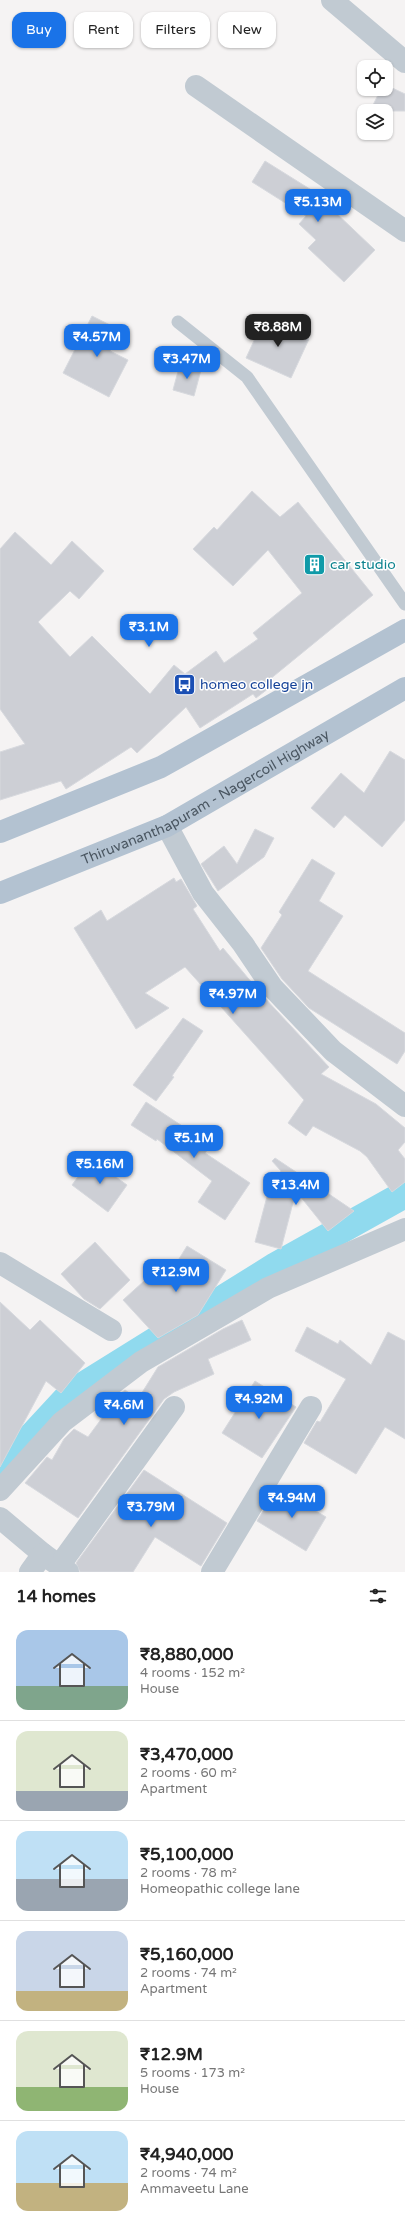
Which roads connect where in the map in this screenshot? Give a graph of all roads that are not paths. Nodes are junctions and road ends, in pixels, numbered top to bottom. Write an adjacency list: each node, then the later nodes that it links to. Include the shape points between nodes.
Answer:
1 (332, 0): 2 (street)
2 (405, 62)
3 (196, 86): 4 (street)
4 (405, 231)
5 (178, 322): 6 (lane, via 247,377)
6 (405, 604)
7 (405, 630): 10 (main road, via 161,767)
8 (405, 688): 9 (main road, Thiruvananthapuram - Nagercoil Highway)
9 (167, 826): 11 (main road, Thiruvananthapuram - Nagercoil Highway); 12 (street, via 203,893 243,944 272,987 333,1051)
10 (0, 832)
11 (0, 893)
12 (405, 1106)
13 (405, 1229): 18 (street, via 268,1288 141,1362 62,1422)
14 (0, 1263): 15 (street)
15 (111, 1330)
16 (174, 1407): 20 (street)
17 (311, 1407): 22 (street)
18 (0, 1490)
19 (0, 1518): 20 (street)
20 (56, 1564): 21 (street)
21 (30, 1572)
22 (212, 1572)

